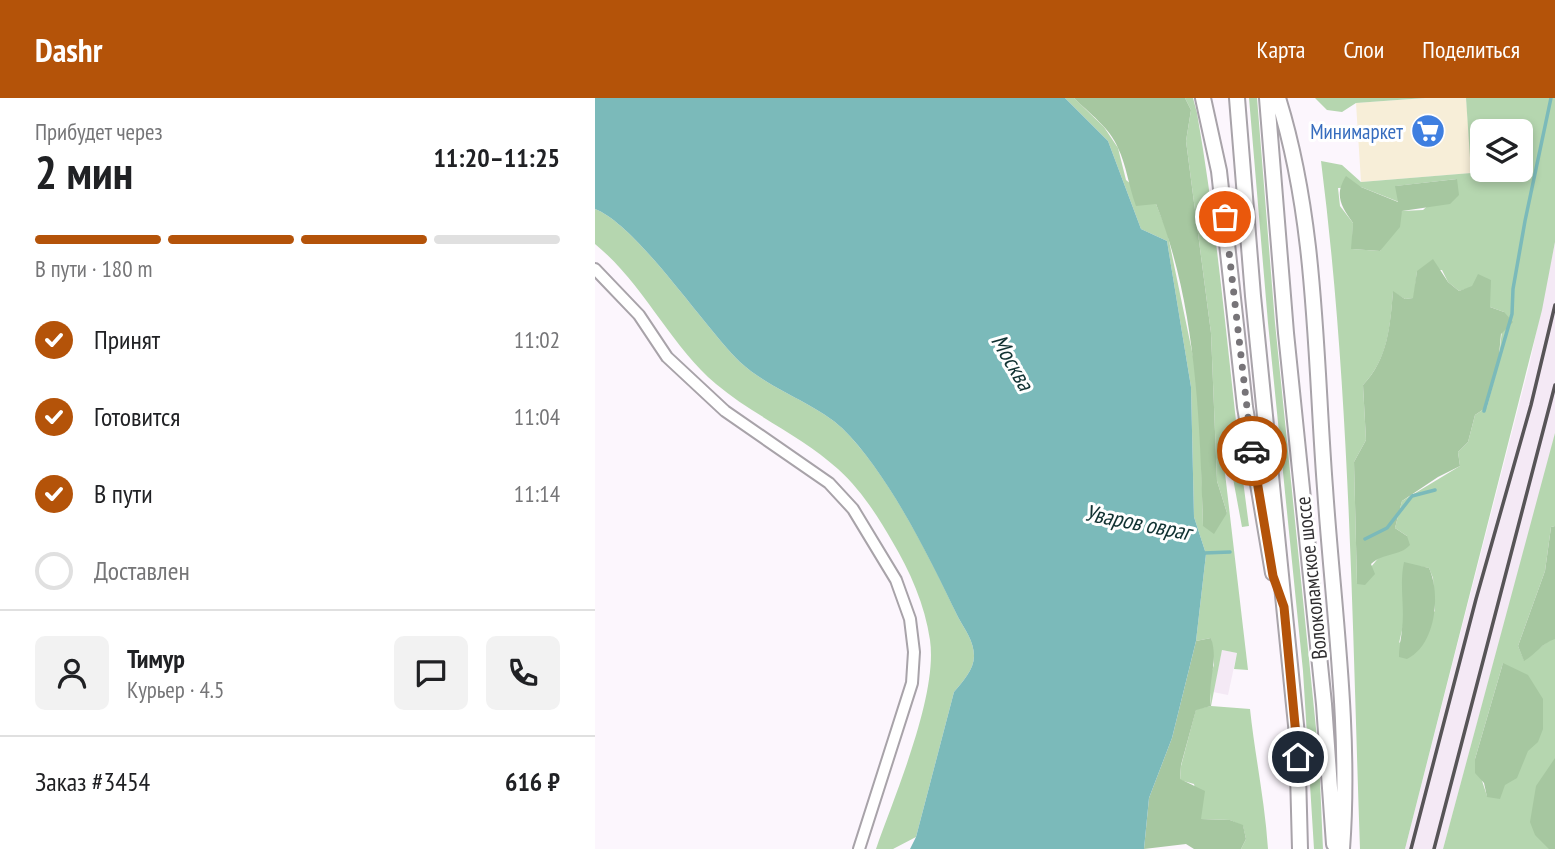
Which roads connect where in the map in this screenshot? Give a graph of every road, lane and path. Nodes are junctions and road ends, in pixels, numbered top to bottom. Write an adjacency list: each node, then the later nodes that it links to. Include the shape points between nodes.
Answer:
1 (1203, 98): 6 (main road, via 1219,171 1245,407 1264,530)
2 (1237, 98): 6 (main road, Волоколамское шоссе)
3 (1267, 98): 9 (main road, Волоколамское шоссе)
4 (1277, 98): 10 (main road, Волоколамское шоссе, via 1299,182 1310,289 1342,726)
5 (595, 269): 7 (street, via 639,315 667,357 725,411 829,483 853,509 896,580 910,619 912,684)
6 (1284, 607): 8 (main road, Волоколамское шоссе, via 1297,735)
7 (859, 849)
8 (1300, 849)
9 (1334, 849)
10 (1342, 849)

